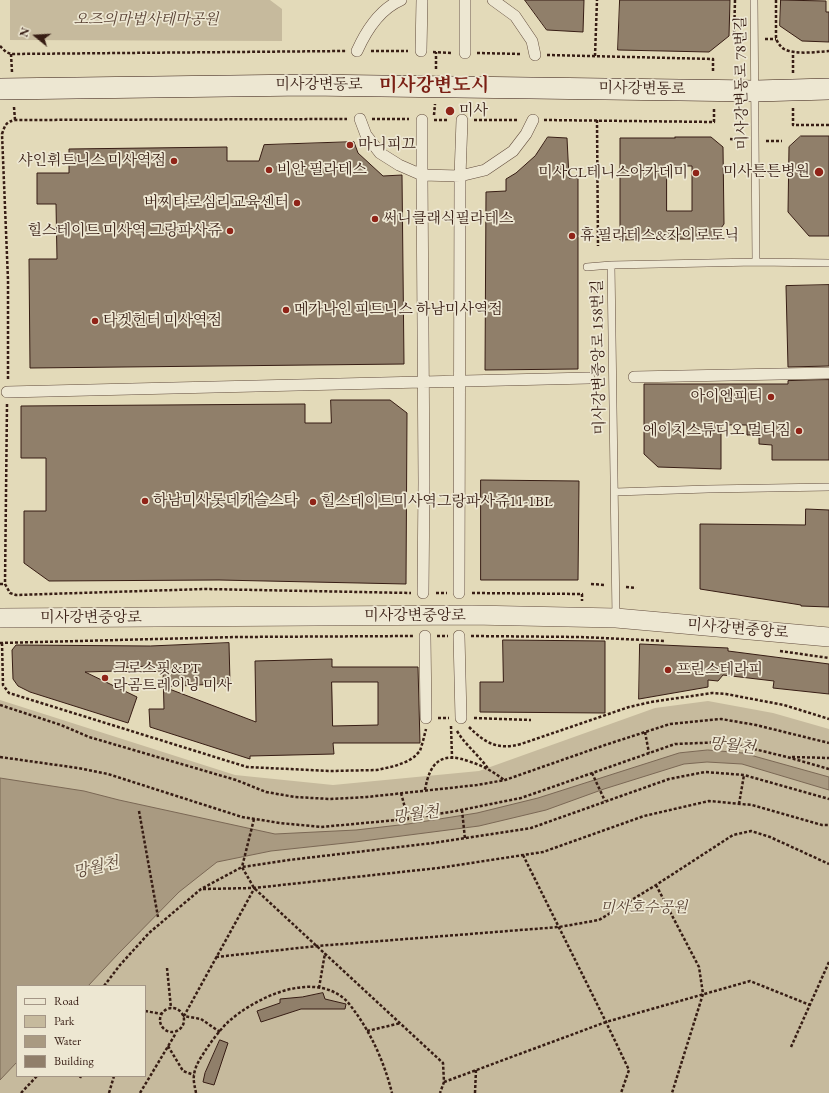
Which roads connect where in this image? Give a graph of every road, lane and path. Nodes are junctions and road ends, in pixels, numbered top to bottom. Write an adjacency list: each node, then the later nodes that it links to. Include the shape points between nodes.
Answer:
1 (401, 0): 11 (street, via 375,20)
2 (422, 0): 13 (street)
3 (466, 0): 14 (street)
4 (493, 0): 15 (street, via 515,16 532,41)
5 (597, 0): 16 (path)
6 (735, 0): 9 (path)
7 (754, 0): 20 (lane, 미사강변동로 78번길)
8 (776, 0): 12 (path, via 776,39 779,44 793,52)
9 (734, 38)
10 (0, 46): 11 (path, via 11,54)
11 (356, 51): 13 (path)
12 (829, 51)
13 (421, 52): 14 (path)
14 (465, 53): 15 (path)
15 (535, 55): 16 (path)
16 (595, 56): 17 (path)
17 (713, 59)
18 (0, 89): 20 (main road, 미사강변동로, via 307,85)
19 (829, 89): 20 (main road, 미사강변동로)
20 (755, 91): 32 (lane, 미사강변동로 78번길)
21 (360, 119): 28 (path, via 15,120 8,122); 29 (street, via 366,135 380,153)
22 (422, 120): 29 (street)
23 (462, 120): 30 (street)
24 (533, 120): 30 (street, via 513,151 486,170)
25 (597, 120): 31 (path)
26 (793, 125): 27 (path)
27 (829, 125)
28 (1, 134): 41 (path, via 8,280)
29 (422, 175): 30 (street); 39 (street)
30 (460, 176): 40 (street)
31 (598, 246)
32 (756, 262): 33 (lane, 미사강변중앙로 158번길); 34 (lane, 미사강변중앙로 158번길)
33 (829, 262)
34 (611, 265): 35 (lane); 43 (lane, 미사강변중앙로 158번길)
35 (587, 267)
36 (829, 373): 37 (street)
37 (634, 376)
38 (589, 378): 40 (street)
39 (423, 382): 40 (street); 41 (street); 46 (street)
40 (459, 382): 47 (street)
41 (8, 392): 45 (path)
42 (829, 487): 43 (lane)
43 (615, 492): 50 (lane, 미사강변중앙로 158번길)
44 (0, 584): 45 (path)
45 (5, 584): 46 (path, via 10,593 16,595 205,589)
46 (423, 593): 47 (path)
47 (459, 593): 48 (path)
48 (582, 594)
49 (0, 618): 50 (street, 미사강변중앙로)
50 (616, 618): 53 (street, 미사강변중앙로)
51 (425, 636): 52 (path); 55 (path, via 236,637); 59 (street)
52 (459, 636): 54 (path); 60 (street)
53 (829, 637)
54 (666, 641)
55 (1, 643): 59 (path, via 3,685 9,693 247,767 330,771 377,770 395,766 408,761 420,751 426,732)
56 (777, 651): 57 (path)
57 (829, 658)
58 (0, 705): 76 (path, via 115,745 236,780 266,792 330,799)
59 (426, 718): 60 (path)
60 (456, 718): 61 (path, via 491,743 506,747 629,707 712,692 778,704); 62 (path); 68 (path); 70 (path, via 456,728)
61 (829, 719)
62 (531, 720)
63 (645, 732): 64 (path, via 670,724 721,719); 65 (path); 74 (path)
64 (829, 743)
65 (649, 753): 66 (path, via 674,744 725,742); 72 (path)
66 (787, 756): 69 (path); 71 (path)
67 (0, 757): 82 (path, via 108,774)
68 (452, 757): 70 (path); 75 (path, via 438,762 430,770)
69 (829, 758)
70 (489, 770): 74 (path)
71 (829, 770)
72 (592, 773): 78 (path); 80 (path, via 521,798)
73 (744, 775): 77 (path); 78 (path, via 705,772 669,778); 79 (path)
74 (505, 780): 75 (path)
75 (425, 790): 76 (path)
76 (401, 793): 83 (path)
77 (829, 799)
78 (606, 801): 85 (path, via 531,828)
79 (739, 804): 84 (path, via 752,805); 86 (path, via 709,801 644,816 543,852)
80 (462, 810): 83 (path); 85 (path)
81 (139, 811): 92 (path)
82 (254, 819): 83 (path, via 321,827); 88 (path)
83 (408, 819)
84 (829, 826)
85 (465, 838): 88 (path)
86 (523, 855): 90 (path, via 438,868); 93 (path)
87 (829, 864): 89 (path, via 751,831 733,835)
88 (242, 867): 90 (path); 91 (path)
89 (656, 885): 93 (path, via 599,920); 101 (path, via 699,967)
90 (254, 888): 91 (path); 94 (path); 96 (path)
91 (201, 889): 99 (path, via 149,933)
92 (158, 917)
93 (559, 927): 94 (path); 107 (path)
94 (317, 946): 95 (path); 96 (path)
95 (325, 953): 100 (path); 108 (path)
96 (216, 958): 106 (path)
97 (829, 962): 102 (path)
98 (166, 968): 103 (path)
99 (105, 985)
100 (319, 988): 109 (path, via 342,997); 111 (path, via 295,988 276,993 236,1016)
101 (703, 994): 102 (path, via 750,981); 107 (path); 127 (path)
102 (810, 1005): 113 (path)
103 (170, 1008): 105 (path); 106 (path, via 177,1009)
104 (146, 1011): 105 (path)
105 (162, 1014): 110 (path, via 162,1028 168,1032)
106 (184, 1016): 110 (path, via 184,1024); 111 (path, via 201,1019)
107 (606, 1022): 114 (path); 126 (path, via 629,1070)
108 (400, 1023): 109 (path); 118 (path, via 443,1062)
109 (367, 1030): 123 (path, via 377,1049)
110 (176, 1032): 112 (path)
111 (220, 1032): 115 (path, via 200,1058)
112 (168, 1046): 115 (path, via 184,1071); 121 (path)
113 (791, 1047)
114 (476, 1070): 118 (path); 125 (path)
115 (194, 1074): 122 (path)
116 (35, 1077): 119 (path)
117 (114, 1077): 120 (path)
118 (444, 1082): 124 (path)
119 (21, 1093)
120 (110, 1093)
121 (140, 1093)
122 (196, 1093)
123 (392, 1093)
124 (440, 1093)
125 (475, 1093)
126 (621, 1093)
127 (672, 1093)

